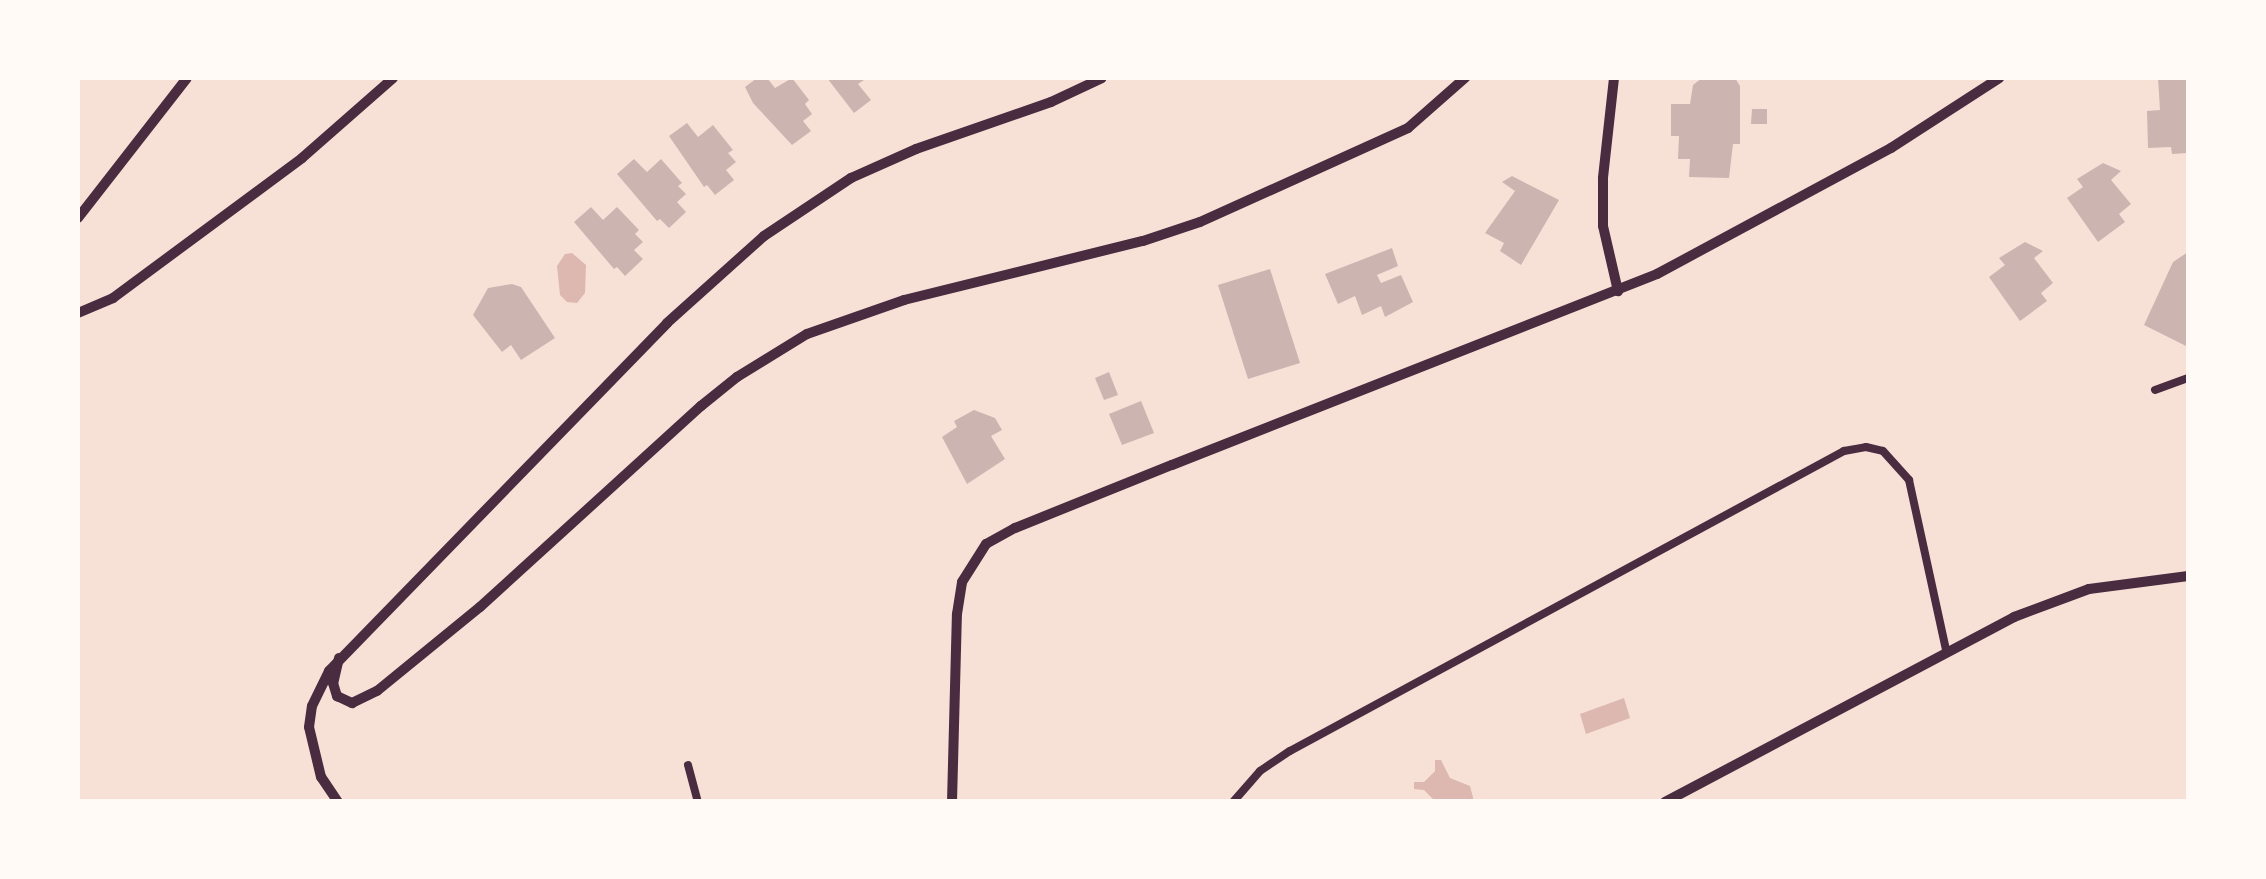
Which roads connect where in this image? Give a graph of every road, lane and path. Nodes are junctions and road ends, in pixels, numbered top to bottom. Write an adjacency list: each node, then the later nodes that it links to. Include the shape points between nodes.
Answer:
1 (187, 78): 7 (street)
2 (393, 78): 9 (street, via 302,158 113,298)
3 (1102, 78): 14 (street, via 881,164 764,236 667,323)
4 (1465, 78): 14 (street, via 1408,128 1200,222 904,300 807,334 701,406 480,608 377,692 352,703 337,696)
5 (1614, 78): 8 (street, via 1603,226)
6 (1999, 78): 8 (street, via 1825,186)
7 (78, 218)
8 (1618, 290): 18 (street, via 986,544 962,582 957,614)
9 (78, 313)
10 (2188, 378): 11 (lane)
11 (2155, 390)
12 (2188, 576): 13 (street, via 2089,589)
13 (1946, 649): 19 (lane, via 1908,480 1883,452 1866,446 1844,451 1290,750); 20 (street)
14 (339, 658): 16 (street, via 320,684 309,727 321,778)
15 (688, 764): 17 (lane)
16 (338, 802)
17 (698, 802)
18 (952, 802)
19 (1233, 802)
20 (1665, 802)

